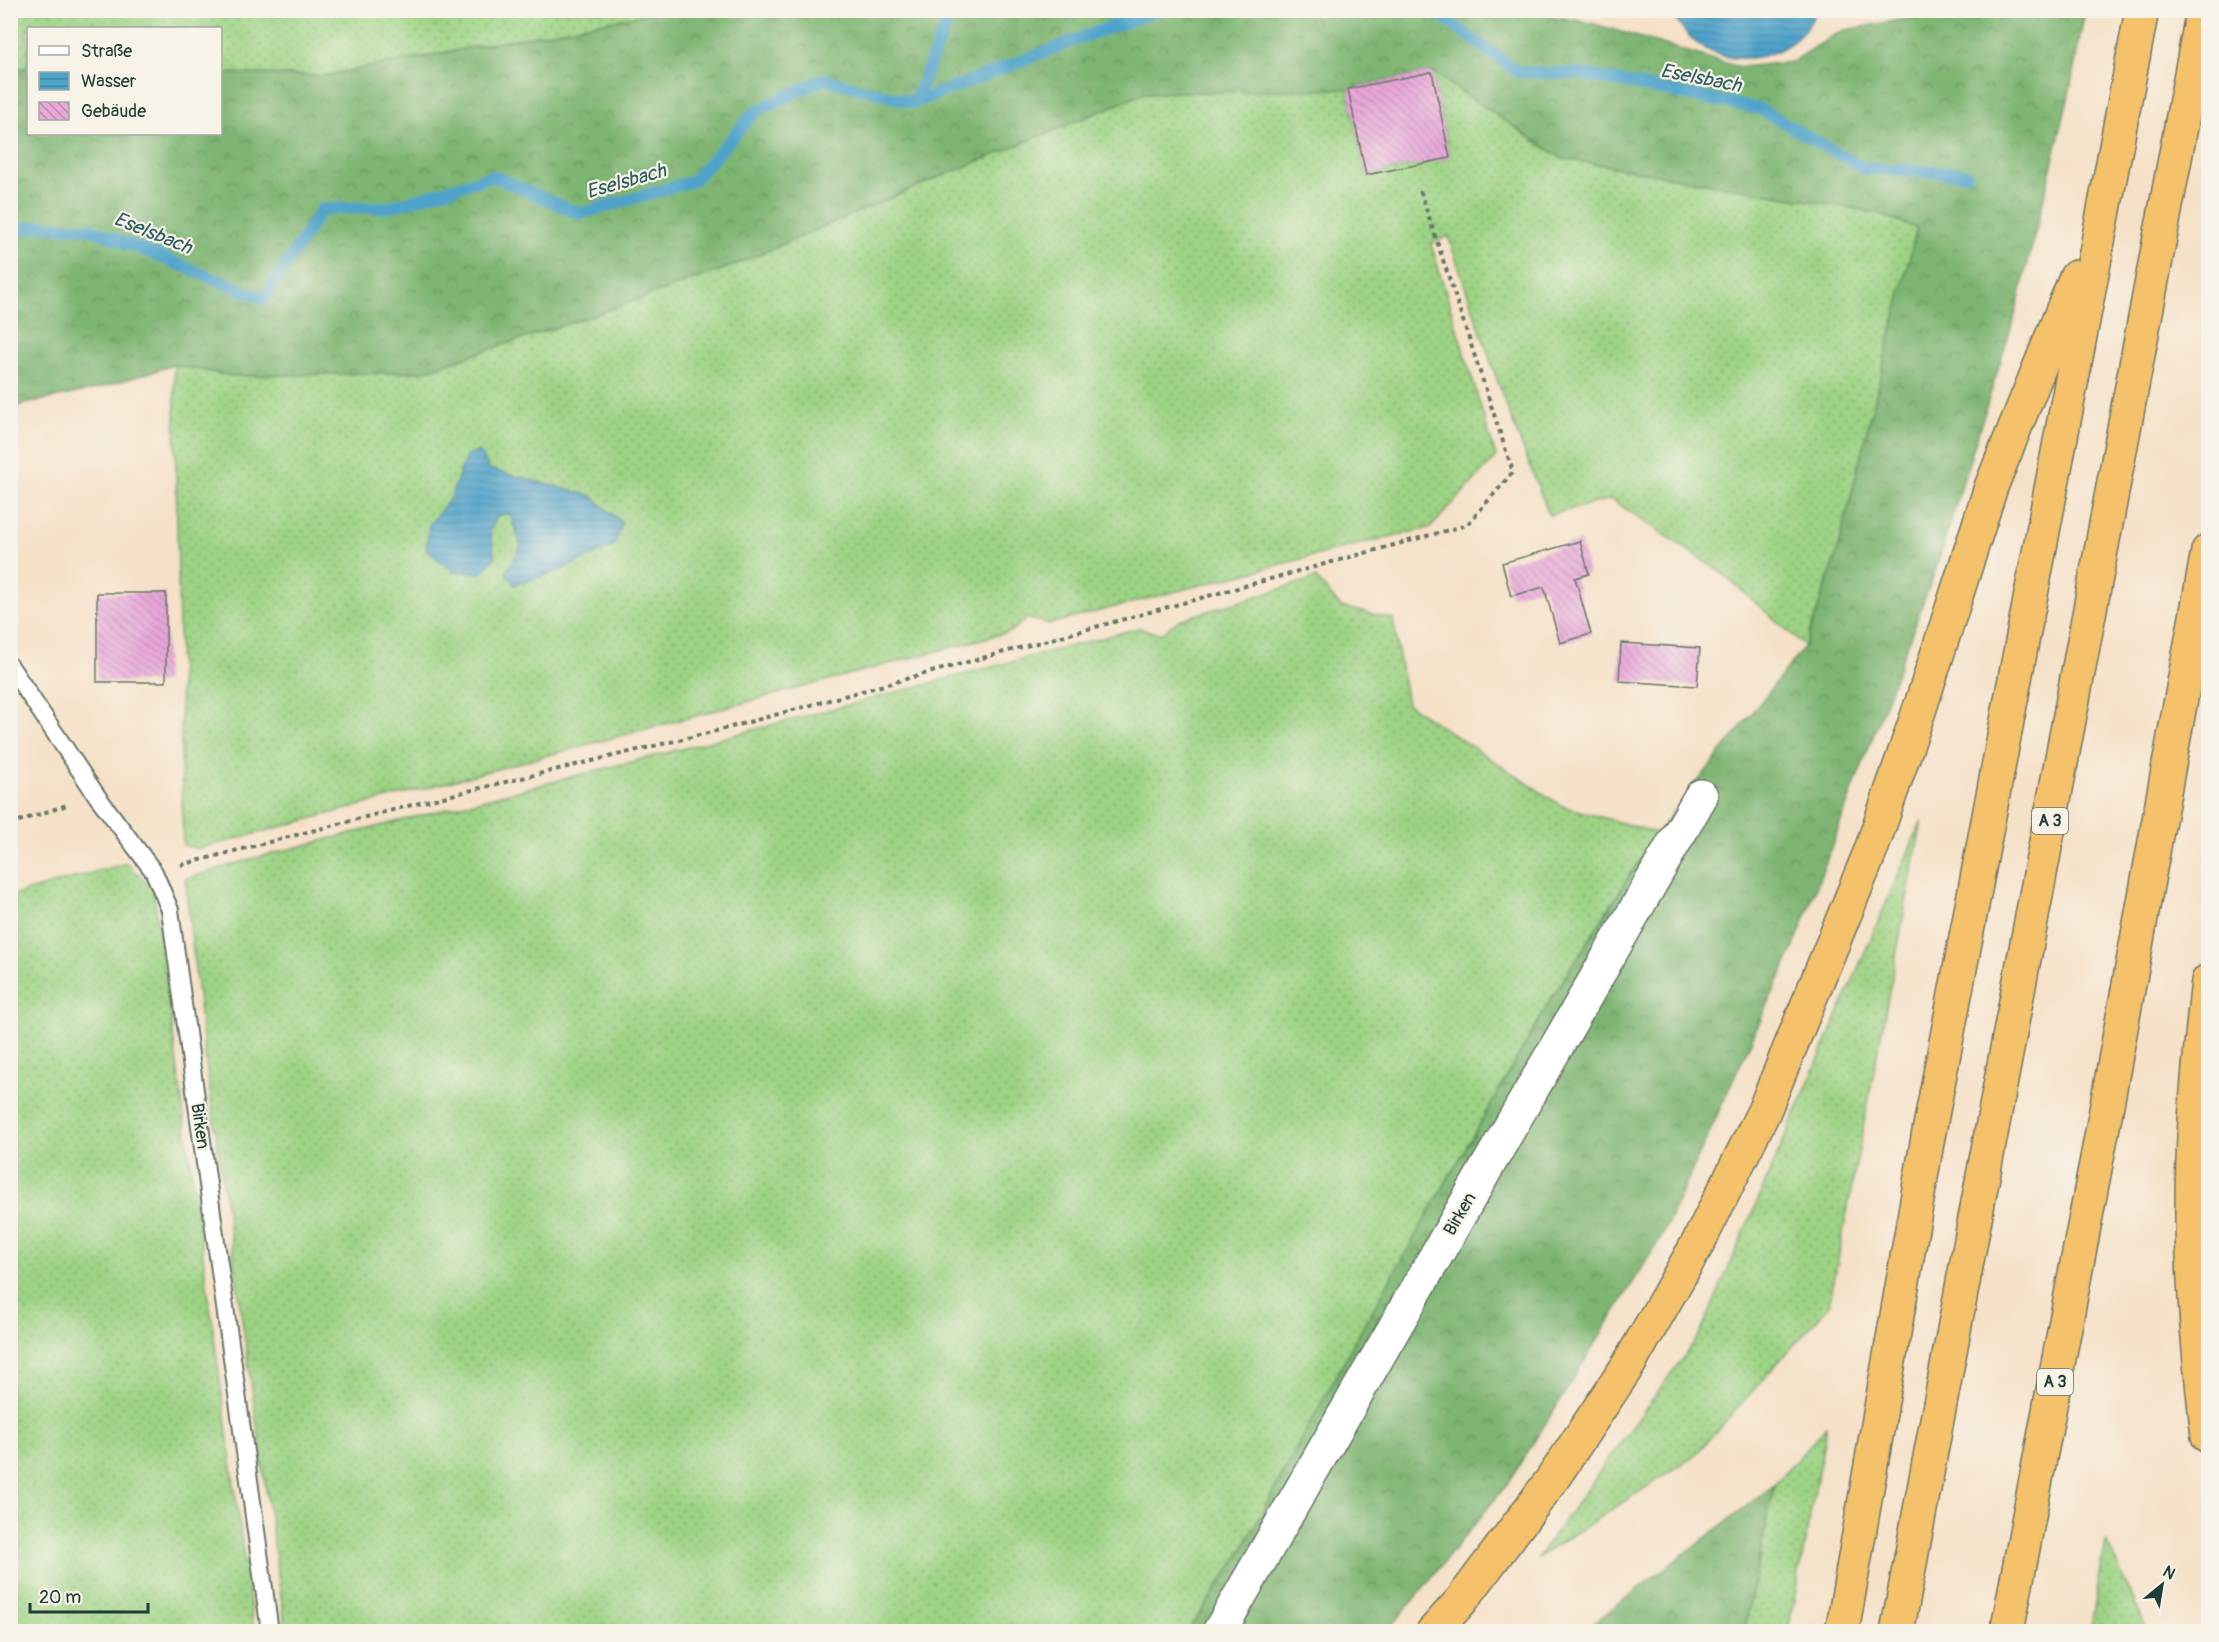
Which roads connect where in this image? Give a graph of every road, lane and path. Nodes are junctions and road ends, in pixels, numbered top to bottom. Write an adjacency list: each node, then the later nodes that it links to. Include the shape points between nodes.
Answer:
1 (2142, 10): 4 (highway)
2 (2202, 10): 17 (highway, A 3)
3 (1420, 190): 10 (path, via 1513,472 1467,525 720,730)
4 (2103, 212): 15 (highway, via 1991,488 1871,850 1764,1111 1698,1243 1629,1364 1551,1481); 16 (highway, via 1928,1137)
5 (2208, 551): 18 (highway, A 3)
6 (10, 666): 7 (lane, Birken)
7 (97, 796): 9 (path); 10 (lane, Birken)
8 (1701, 796): 14 (street, Birken)
9 (10, 824)
10 (154, 872): 13 (lane, Birken, via 170,910)
11 (2208, 981): 12 (highway, via 2197,1071 2192,1209 2199,1356)
12 (2208, 1436)
13 (270, 1632)
14 (1219, 1632)
15 (1433, 1632)
16 (1842, 1632)
17 (1898, 1632)
18 (2007, 1632)

